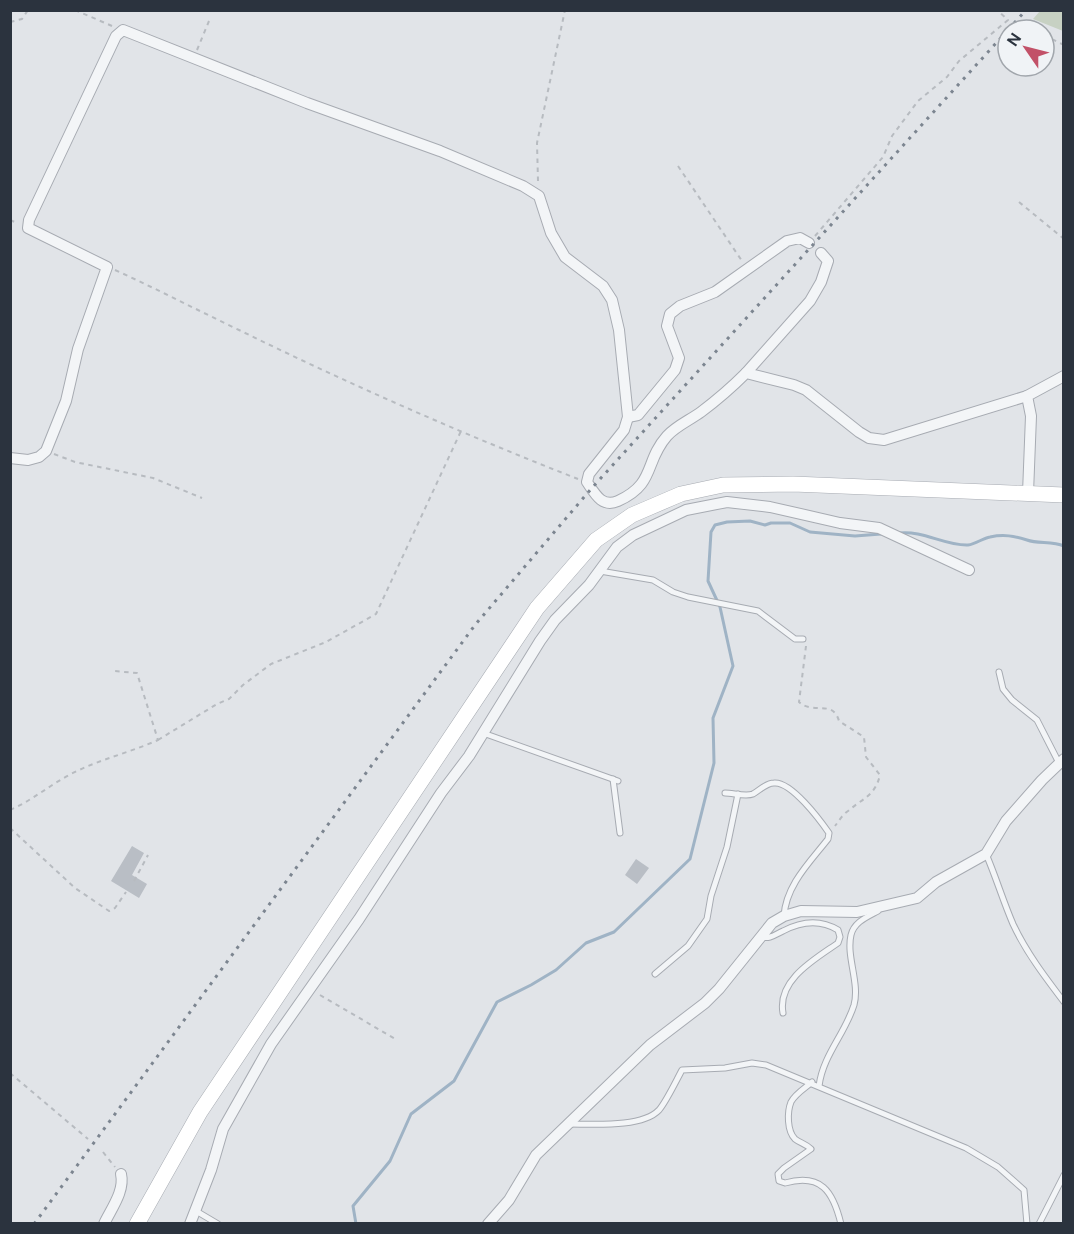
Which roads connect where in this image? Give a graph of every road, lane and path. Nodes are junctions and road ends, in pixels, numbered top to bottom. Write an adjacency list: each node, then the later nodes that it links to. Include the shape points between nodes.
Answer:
1 (28, 10): 6 (path, via 22,19)
2 (75, 10): 7 (path)
3 (565, 10): 10 (path, via 537,143)
4 (997, 10): 13 (path, via 1008,20 918,101 892,136 883,157)
5 (209, 21): 8 (path)
6 (10, 22)
7 (123, 30): 8 (street); 15 (street, via 116,36 28,228)
8 (194, 58): 10 (street, via 440,151)
9 (678, 166): 16 (path)
10 (539, 196): 20 (street, via 551,233 566,257 603,286 612,300)
11 (1019, 202): 12 (path)
12 (1064, 239)
13 (809, 243): 16 (street, via 800,238 788,241)
14 (821, 254): 17 (street, via 828,261 810,301)
15 (107, 267): 21 (path); 22 (street, via 78,349 66,401)
16 (747, 268): 20 (street, via 715,292 670,314 667,326 679,358 675,370 638,415)
17 (746, 373): 19 (street, via 806,390 859,432 884,440); 24 (street, via 717,400 667,436 642,485 634,492 609,503 597,498)
18 (1064, 376): 19 (street)
19 (1027, 396): 25 (street, via 1031,416)
20 (628, 417): 24 (street, via 624,430 589,474)
21 (461, 431): 24 (path); 34 (path, via 376,614 326,642 271,664 230,699)
22 (46, 451): 23 (street, via 28,460); 27 (path, via 75,462 153,478)
23 (10, 458)
24 (587, 482)
25 (1028, 493): 26 (main road); 64 (main road, via 723,485 653,505 596,540 537,608 200,1112)
26 (1064, 494)
27 (202, 498)
28 (969, 570): 29 (street, via 879,528 727,502 686,510 633,535)
29 (598, 571): 30 (lane, via 653,580 688,597 758,611 795,639); 33 (street, via 540,641)
30 (803, 639): 41 (path, via 807,647 798,702 805,708 832,710 839,721 864,737 866,757 880,775 872,793 845,812)
31 (114, 671): 34 (path, via 137,673)
32 (999, 672): 35 (lane, via 1003,689 1037,720)
33 (483, 733): 40 (lane, via 616,780); 50 (street)
34 (158, 740): 38 (path, via 101,759)
35 (1061, 761): 42 (street, via 1006,821)
36 (725, 792): 37 (lane)
37 (738, 794): 41 (lane, via 751,795 775,782 786,785); 49 (lane, via 707,919 688,946)
38 (10, 810)
39 (10, 828): 45 (path, via 75,888 109,911)
40 (620, 833)
41 (829, 833): 47 (lane, via 800,873)
42 (986, 854): 46 (street, via 936,882 917,898); 51 (lane, via 1017,932)
43 (148, 855): 44 (path)
44 (134, 881)
45 (126, 892)
46 (884, 906): 47 (street, via 857,912 801,911); 56 (lane, via 856,924 851,935 855,1002 821,1071)
47 (784, 916): 48 (street)
48 (760, 936): 52 (lane, via 770,939 796,924 812,922 827,923 838,930 838,943 795,977 782,1003); 57 (street, via 705,1003 650,1045)
49 (655, 974)
50 (310, 989): 53 (path); 62 (street, via 271,1044 223,1129)
51 (1064, 1002)
52 (783, 1013)
53 (397, 1040)
54 (10, 1073): 58 (path)
55 (812, 1082): 56 (lane); 57 (lane, via 752,1063 682,1070 661,1108 650,1118); 68 (lane, via 791,1102 788,1120 796,1140 811,1149 784,1168 778,1174 779,1180 785,1183 812,1179 824,1187 837,1207)
56 (819, 1086): 69 (lane, via 966,1148 998,1167 1024,1190)
57 (567, 1124): 67 (street, via 536,1155 509,1200)
58 (88, 1140)
59 (103, 1152): 60 (path)
60 (121, 1174): 63 (street, via 120,1192)
61 (1064, 1175): 70 (lane)
62 (196, 1211): 65 (street); 66 (lane)
63 (104, 1224)
64 (136, 1224)
65 (190, 1224)
66 (218, 1224)
67 (488, 1224)
68 (841, 1224)
69 (1027, 1224)
70 (1039, 1224)

